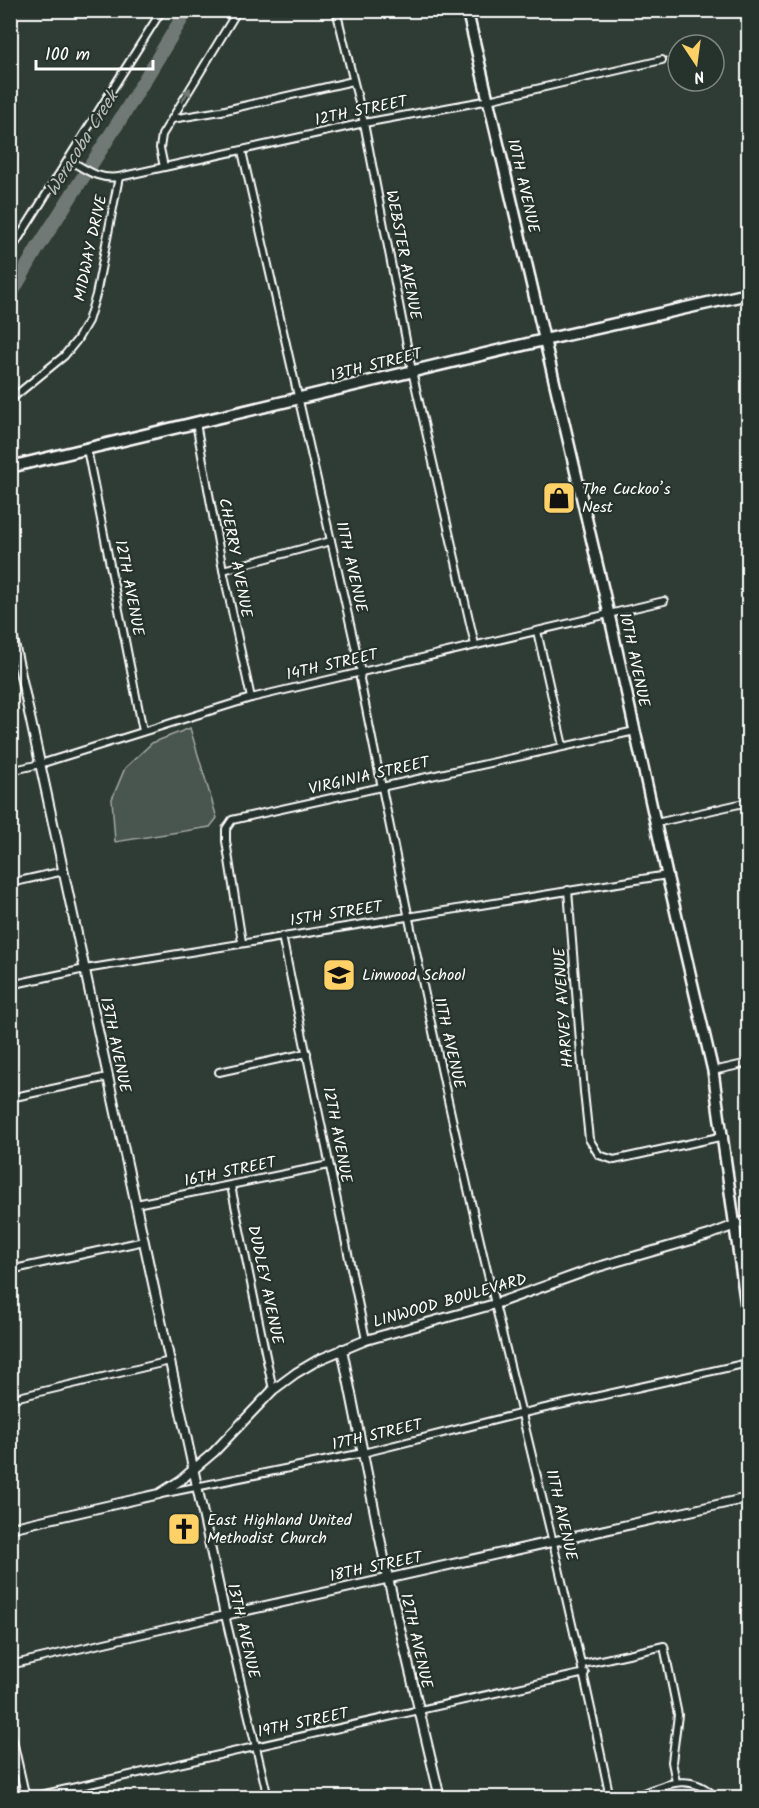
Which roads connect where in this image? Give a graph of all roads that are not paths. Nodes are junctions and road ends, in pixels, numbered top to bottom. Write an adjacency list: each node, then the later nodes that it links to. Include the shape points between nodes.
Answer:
1 (162, 10): 11 (street)
2 (238, 10): 8 (street, one-way to 2)
3 (336, 10): 6 (street, WEBSTER AVENUE)
4 (467, 10): 7 (main road, 10TH AVENUE)
5 (662, 60): 7 (street, 12TH STREET)
6 (353, 81): 8 (street); 9 (street, WEBSTER AVENUE)
7 (487, 100): 9 (street, 12TH STREET); 16 (main road, 10TH AVENUE)
8 (172, 119): 12 (street, via 162,135)
9 (364, 123): 10 (street, 12TH STREET); 17 (street, WEBSTER AVENUE)
10 (243, 151): 12 (street, 12TH STREET); 18 (street, 11TH AVENUE)
11 (69, 160): 13 (street, 12TH STREET, via 106,179); 14 (street)
12 (164, 167): 13 (street, 12TH STREET)
13 (119, 177): 19 (street, MIDWAY DRIVE, via 88,321 64,356)
14 (10, 252)
15 (748, 294): 16 (main road, 13TH STREET)
16 (544, 340): 17 (main road, 13TH STREET); 26 (main road, 10TH AVENUE)
17 (412, 371): 18 (main road, 13TH STREET); 29 (street, WEBSTER AVENUE)
18 (298, 399): 20 (main road, 13TH STREET); 23 (street, 11TH AVENUE)
19 (10, 400)
20 (196, 423): 21 (main road, 13TH STREET); 24 (street, CHERRY AVENUE)
21 (87, 449): 22 (main road, 13TH STREET); 32 (street, 12TH AVENUE)
22 (10, 467)
23 (331, 542): 24 (street); 30 (street, 11TH AVENUE)
24 (223, 570): 31 (street, CHERRY AVENUE)
25 (664, 601): 26 (street, 14TH STREET)
26 (609, 614): 28 (street, 14TH STREET); 33 (main road, 10TH AVENUE)
27 (10, 625): 35 (street, 13TH AVENUE)
28 (537, 631): 29 (street, 14TH STREET); 34 (street)
29 (475, 645): 30 (street, 14TH STREET)
30 (361, 672): 31 (street, 14TH STREET); 37 (street, 11TH AVENUE)
31 (250, 698): 32 (street, 14TH STREET)
32 (143, 731): 35 (street, 14TH STREET)
33 (634, 731): 34 (street, VIRGINIA STREET); 39 (main road, 10TH AVENUE)
34 (563, 746): 37 (street, VIRGINIA STREET)
35 (40, 764): 36 (street, 14TH STREET); 40 (street, 13TH AVENUE)
36 (10, 771)
37 (382, 787): 44 (street, 11TH AVENUE); 46 (street, VIRGINIA STREET, via 228,824 226,841)
38 (748, 802): 39 (street)
39 (656, 823): 41 (main road, 10TH AVENUE)
40 (64, 870): 42 (street); 47 (street, 13TH AVENUE)
41 (667, 875): 43 (street, 15TH STREET); 51 (main road, 10TH AVENUE)
42 (10, 883)
43 (568, 890): 44 (street, 15TH STREET); 55 (street, HARVEY AVENUE, via 587,1124 589,1139 599,1155 614,1160)
44 (407, 916): 45 (street, 15TH STREET); 63 (street, 11TH AVENUE)
45 (282, 936): 46 (street, 15TH STREET); 49 (street, 12TH AVENUE)
46 (242, 942): 47 (street, 15TH STREET)
47 (85, 969): 48 (street, 15TH STREET); 53 (street, 13TH AVENUE)
48 (10, 985)
49 (307, 1053): 52 (street); 56 (street, 12TH AVENUE)
50 (748, 1063): 51 (street)
51 (713, 1071): 55 (main road, 10TH AVENUE)
52 (219, 1072)
53 (108, 1077): 54 (street); 58 (street, 13TH AVENUE)
54 (10, 1098)
55 (724, 1136): 60 (main road, 10TH AVENUE)
56 (329, 1165): 57 (street, 16TH STREET); 65 (street, 12TH AVENUE)
57 (231, 1186): 58 (street, 16TH STREET); 69 (street, DUDLEY AVENUE)
58 (136, 1204): 61 (street, 13TH AVENUE)
59 (748, 1220): 60 (street, LINWOOD BOULEVARD)
60 (737, 1226): 63 (street, LINWOOD BOULEVARD, via 598,1267); 64 (main road, 10TH AVENUE)
61 (144, 1241): 62 (street); 67 (street, 13TH AVENUE)
62 (10, 1270)
63 (495, 1304): 65 (street, LINWOOD BOULEVARD); 71 (street, 11TH AVENUE)
64 (748, 1320)
65 (366, 1340): 66 (street, LINWOOD BOULEVARD)
66 (342, 1349): 69 (street, LINWOOD BOULEVARD); 72 (street, 12TH AVENUE)
67 (170, 1362): 70 (street); 73 (street, 13TH AVENUE)
68 (748, 1363): 71 (street, 17TH STREET)
69 (273, 1390): 73 (street, LINWOOD BOULEVARD)
70 (10, 1399)
71 (523, 1413): 72 (street, 17TH STREET); 78 (street, 11TH AVENUE)
72 (363, 1453): 74 (street, 17TH STREET); 79 (street, 12TH AVENUE)
73 (194, 1470): 74 (street, 13TH AVENUE); 75 (street)
74 (197, 1486): 75 (street, 17TH STREET); 80 (street, 13TH AVENUE)
75 (159, 1494): 77 (street, 17TH STREET)
76 (748, 1498): 78 (street, 18TH STREET)
77 (10, 1528)
78 (554, 1542): 79 (street, 18TH STREET); 81 (street, 11TH AVENUE)
79 (388, 1578): 80 (street, 18TH STREET); 84 (street, 12TH AVENUE)
80 (225, 1615): 82 (street, 18TH STREET); 86 (street, 13TH AVENUE)
81 (583, 1664): 83 (street, 11TH AVENUE); 87 (street, via 663,1646 678,1715 672,1762)
82 (10, 1665)
83 (585, 1673): 84 (street, 19TH STREET); 91 (street, 11TH AVENUE)
84 (419, 1712): 86 (street, 19TH STREET); 90 (street, 12TH AVENUE)
85 (10, 1727): 88 (street)
86 (256, 1747): 88 (street, 19TH STREET); 89 (street, 13TH AVENUE)
87 (676, 1782): 92 (street); 93 (street, via 694,1782)
88 (26, 1797)
89 (268, 1797)
90 (440, 1797)
91 (610, 1797)
92 (630, 1797)
93 (716, 1797)

